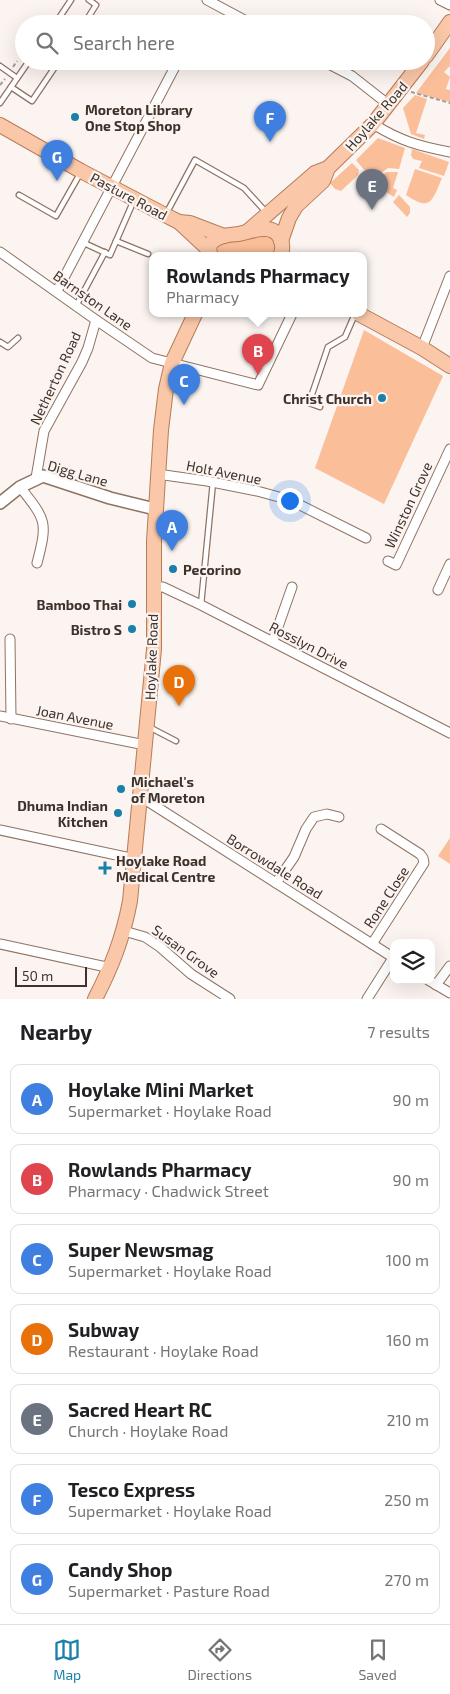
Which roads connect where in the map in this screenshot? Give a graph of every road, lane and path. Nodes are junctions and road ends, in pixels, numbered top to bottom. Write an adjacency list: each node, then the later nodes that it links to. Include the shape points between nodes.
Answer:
1 (71, 0): 6 (lane)
2 (89, 0): 7 (lane, via 96,5)
3 (207, 0): 8 (street)
4 (440, 0): 5 (street)
5 (450, 6)
6 (61, 15)
7 (90, 15)
8 (235, 15)
9 (450, 22): 10 (main road)
10 (435, 43)
11 (0, 66): 17 (lane)
12 (23, 70): 17 (lane)
13 (53, 70): 18 (lane, via 32,101)
14 (173, 70): 30 (street)
15 (341, 70): 24 (street)
16 (415, 70): 19 (main road, Hoylake Road)
17 (18, 78): 18 (lane)
18 (11, 87): 21 (lane)
19 (401, 89): 23 (path); 24 (main road, Hoylake Road)
20 (0, 90): 21 (lane)
21 (6, 95): 22 (lane)
22 (0, 103)
23 (450, 103)
24 (389, 105): 26 (main road, Hoylake Road)
25 (0, 124): 29 (main road, Pasture Road)
26 (373, 124): 27 (street, via 408,142); 28 (main road, Hoylake Road)
27 (450, 152)
28 (328, 168): 33 (main road, Hoylake Road, via 315,173); 40 (main road, Hoylake Road, via 323,180 296,206 289,218)
29 (81, 171): 30 (main road, Pasture Road); 31 (lane, via 56,216)
30 (113, 188): 32 (main road, Pasture Road); 39 (street)
31 (19, 195)
32 (135, 199): 34 (main road, Pasture Road); 38 (lane)
33 (267, 214): 34 (lane, via 244,188 195,160); 36 (main road, Hoylake Road)
34 (165, 216): 35 (main road, Pasture Road)
35 (179, 222): 37 (main road, Pasture Road); 43 (main road, Pasture Road)
36 (247, 232): 37 (main road); 40 (main road, via 270,229 279,235)
37 (224, 236): 44 (main road, via 212,242)
38 (116, 241): 42 (lane, via 110,255); 45 (lane)
39 (84, 242): 42 (lane); 47 (street)
40 (282, 251)
41 (0, 252): 47 (street, Barnston Lane)
42 (105, 252): 48 (lane)
43 (209, 252)
44 (210, 252)
45 (148, 254)
46 (450, 276): 56 (street)
47 (57, 292): 48 (street, Barnston Lane)
48 (76, 306): 53 (street, Barnston Lane)
49 (194, 317): 57 (main road, Hoylake Road)
50 (291, 317): 57 (street, Barnston Lane, via 258,386)
51 (354, 317): 59 (lane, via 345,337 328,347 309,403)
52 (365, 317): 56 (main road)
53 (96, 320): 57 (street, Barnston Lane, via 152,358); 62 (street, Netherton Road, via 82,362 44,431)
54 (18, 338): 55 (lane, via 8,347)
55 (0, 342)
56 (422, 348): 58 (main road)
57 (172, 363): 61 (main road, Hoylake Road)
58 (450, 366)
59 (320, 408)
60 (450, 449): 68 (street, Winston Grove, via 396,564)
61 (157, 474): 63 (street, Holt Avenue); 66 (main road, Hoylake Road)
62 (36, 478): 64 (street, Digg Lane); 66 (street, Digg Lane, via 42,476 94,494)
63 (213, 482): 67 (street, Holt Avenue, via 290,500); 74 (lane)
64 (20, 487): 65 (street, Digg Lane); 69 (street, via 43,522 44,535)
65 (0, 503)
66 (155, 509): 71 (main road, Hoylake Road)
67 (366, 538)
68 (388, 561)
69 (37, 563)
70 (450, 564): 73 (street)
71 (154, 587): 74 (street, Rosslyn Drive, via 163,587); 79 (main road, Hoylake Road, via 154,649)
72 (292, 587): 76 (street)
73 (438, 590)
74 (201, 605): 76 (street, Rosslyn Drive)
75 (10, 639): 78 (street)
76 (273, 641): 80 (street, Rosslyn Drive)
77 (0, 716): 78 (street, Joan Avenue)
78 (11, 719): 82 (street, Joan Avenue)
79 (148, 726): 81 (lane); 82 (main road, Hoylake Road)
80 (450, 733)
81 (176, 741)
82 (145, 745): 83 (main road, Hoylake Road)
83 (140, 798): 87 (main road, Hoylake Road); 88 (street, Borrowdale Road)
84 (339, 817): 88 (street, via 327,814 314,817)
85 (381, 829): 91 (street, Rone Close, via 420,854 424,863)
86 (0, 830): 87 (street)
87 (135, 859): 89 (main road, Hoylake Road)
88 (276, 883): 91 (street, Borrowdale Road)
89 (124, 931): 95 (main road, Hoylake Road); 100 (street, Susan Grove, via 144,937 160,947 192,974)
90 (0, 944): 95 (street)
91 (372, 944): 92 (street, Borrowdale Road)
92 (390, 956)
93 (390, 963): 101 (street)
94 (450, 966): 96 (street)
95 (110, 968): 99 (main road, Hoylake Road)
96 (435, 980)
97 (434, 984): 98 (street)
98 (450, 994)
99 (95, 999)
100 (230, 999)
101 (367, 999)

